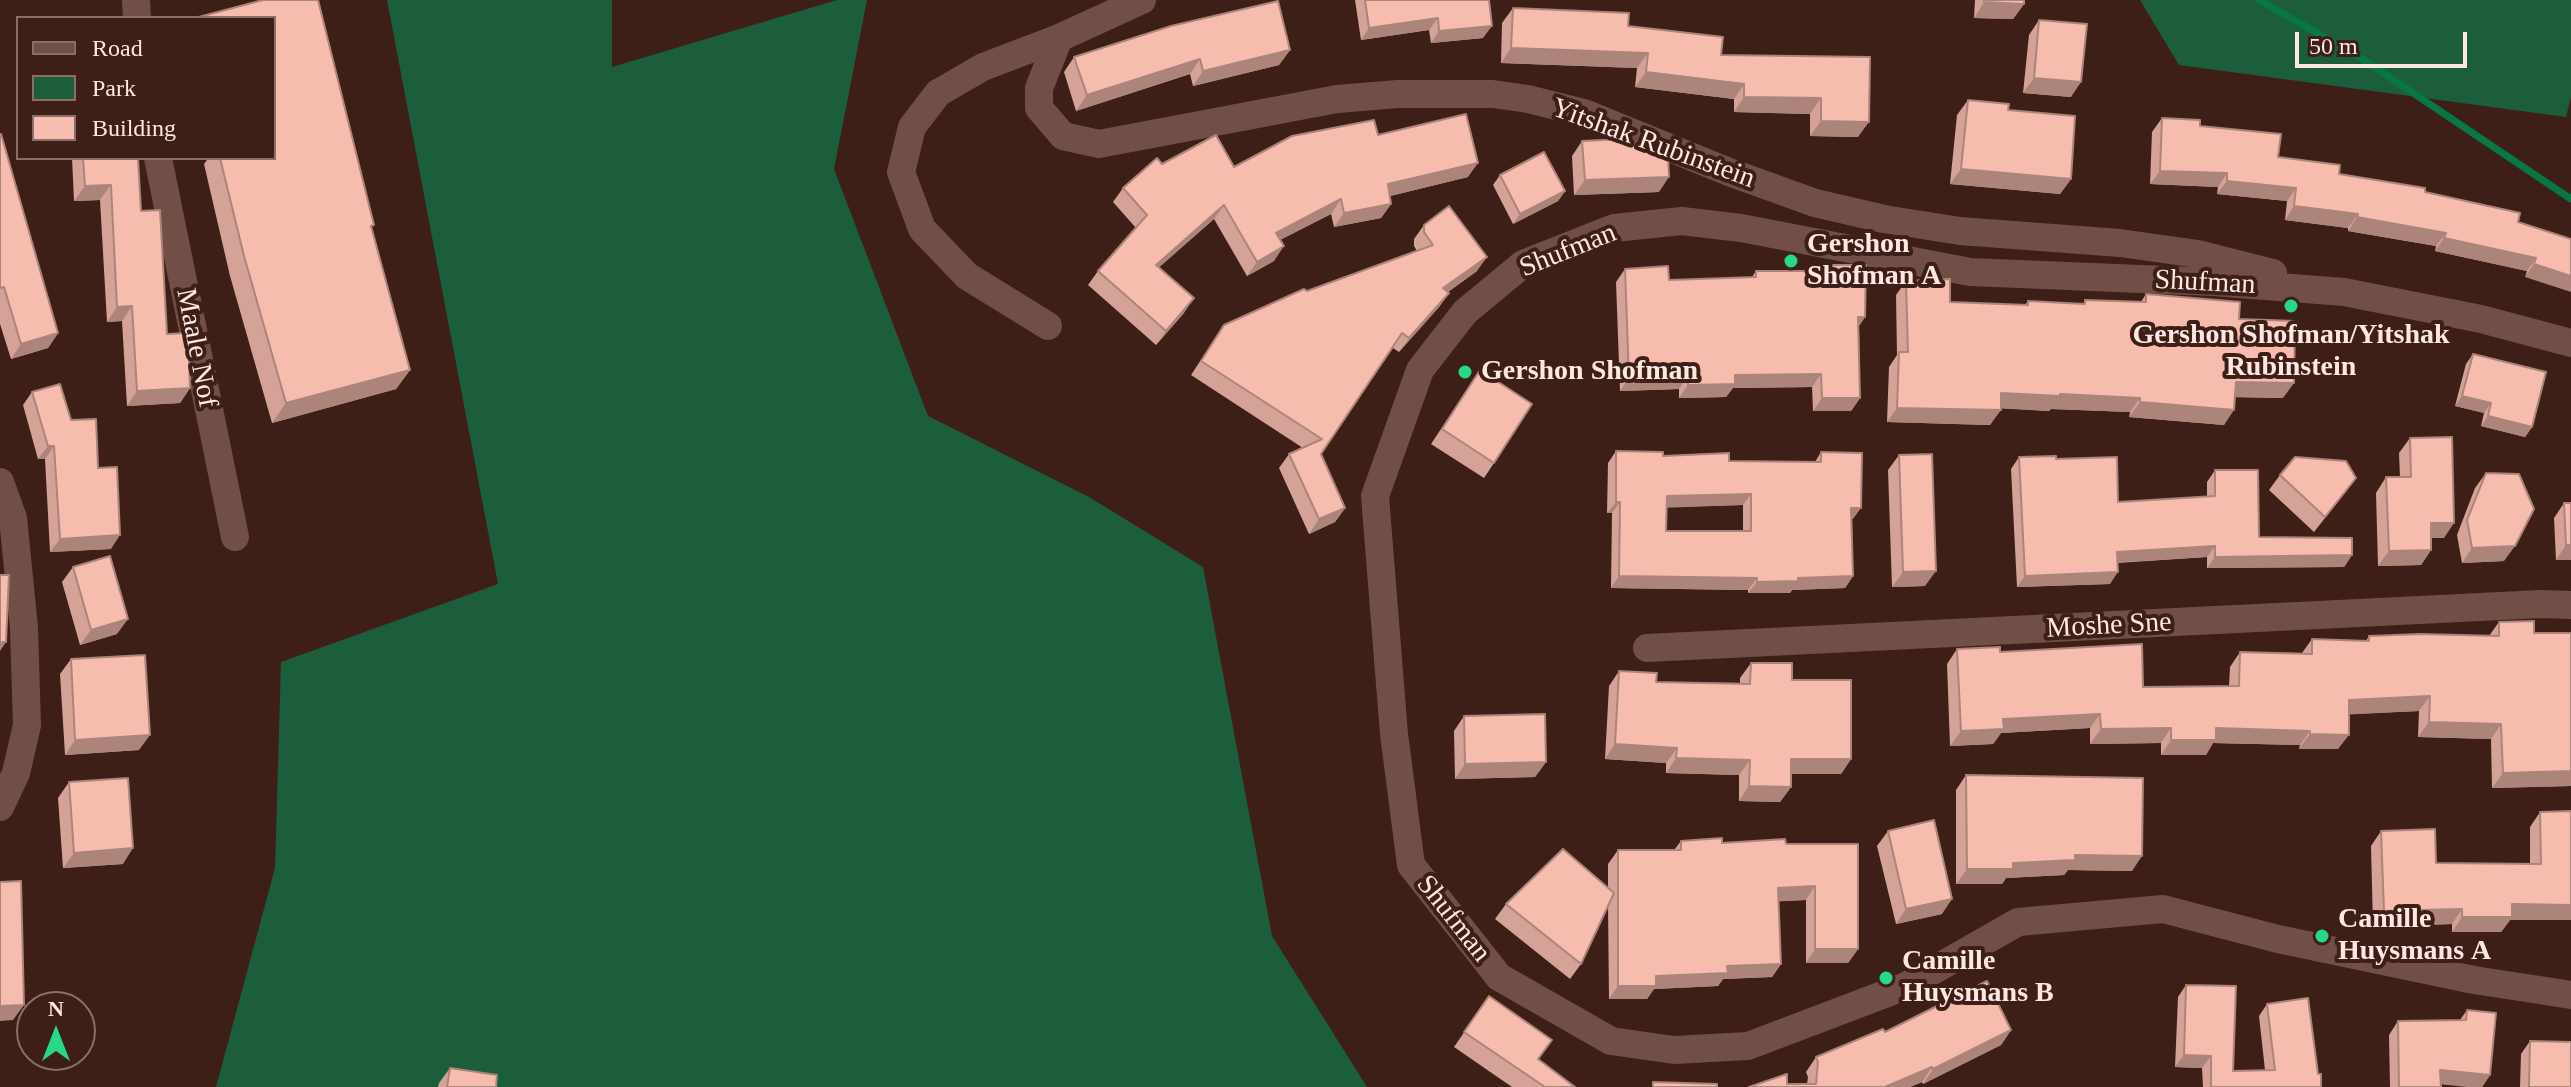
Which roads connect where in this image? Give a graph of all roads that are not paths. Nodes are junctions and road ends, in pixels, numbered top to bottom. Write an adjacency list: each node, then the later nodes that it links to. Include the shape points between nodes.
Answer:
1 (1142, 0): 2 (street)
2 (1059, 38): 4 (street, Yitshak Rubinstein, via 1039,88 1039,108 1063,136 1099,144 1337,99 1493,94 1584,113 1815,203 1884,219); 7 (street, via 983,67 938,93 912,127 901,172 922,229 967,276)
3 (158, 160): 10 (street, Maale Nof)
4 (2198, 254): 5 (street); 6 (street, Yitshak Rubinstein)
5 (2214, 282): 6 (street, Shufman); 14 (street, Shufman, via 1970,272 1682,221 1614,228 1523,264 1465,312 1420,370 1375,496 1394,734 1411,865 1499,977 1611,1041 1674,1050 1748,1046 1906,986 2018,922 2163,909 2293,943)
6 (2344, 292): 8 (street, Shufman)
7 (1048, 326)
8 (2571, 343)
9 (0, 482): 13 (street, via 13,518 27,725 16,773)
10 (235, 537)
11 (2571, 605): 12 (street, Moshe Sne)
12 (1647, 648)
13 (0, 807)
14 (2571, 995)

